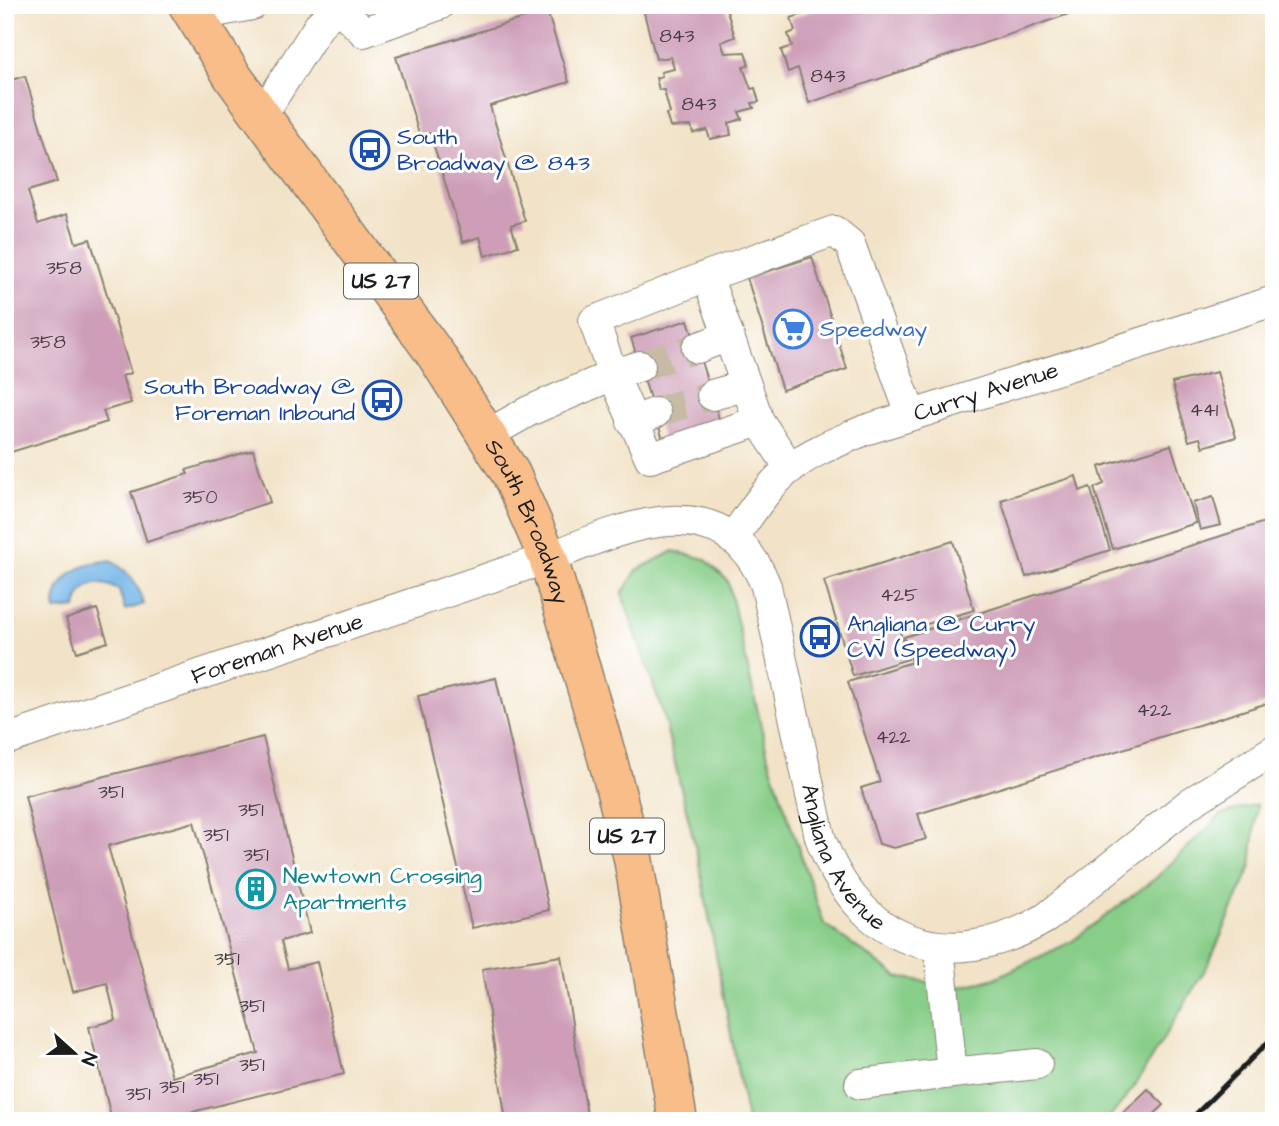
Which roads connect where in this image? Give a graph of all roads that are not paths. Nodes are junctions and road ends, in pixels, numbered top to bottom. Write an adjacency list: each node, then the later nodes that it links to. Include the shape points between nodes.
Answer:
1 (252, 5): 4 (street)
2 (439, 5): 3 (street, via 364,32)
3 (337, 6): 5 (street, via 320,24)
4 (191, 11): 5 (main road, South Broadway / US 27)
5 (262, 115): 15 (main road, South Broadway / US 27, via 436,355)
6 (706, 276): 8 (street); 10 (street, via 594,321); 13 (street, via 834,232 850,244)
7 (1274, 301): 13 (street, Curry Avenue)
8 (728, 336): 9 (street); 11 (street)
9 (697, 348)
10 (626, 371): 14 (street, via 643,418 650,458); 15 (street, via 529,411)
11 (744, 386): 12 (street); 14 (street)
12 (712, 396)
13 (911, 415): 16 (street, Curry Avenue, via 865,429)
14 (759, 421): 16 (street)
15 (487, 435): 18 (main road, South Broadway / US 27, via 512,474)
16 (790, 468): 17 (street, Curry Avenue)
17 (732, 539): 18 (street, Angliana Avenue, via 698,523 676,519 618,529); 21 (street, Angliana Avenue, via 748,551 766,586 829,863 872,918 896,933)
18 (548, 558): 19 (street, Foreman Avenue); 25 (main road, South Broadway / US 27, via 633,858)
19 (5, 740)
20 (1271, 757): 21 (street, Angliana Avenue, via 1191,803 1029,928 980,946)
21 (939, 947): 23 (street)
22 (1037, 1064): 23 (street)
23 (952, 1073): 24 (street)
24 (860, 1084)
25 (678, 1121)

